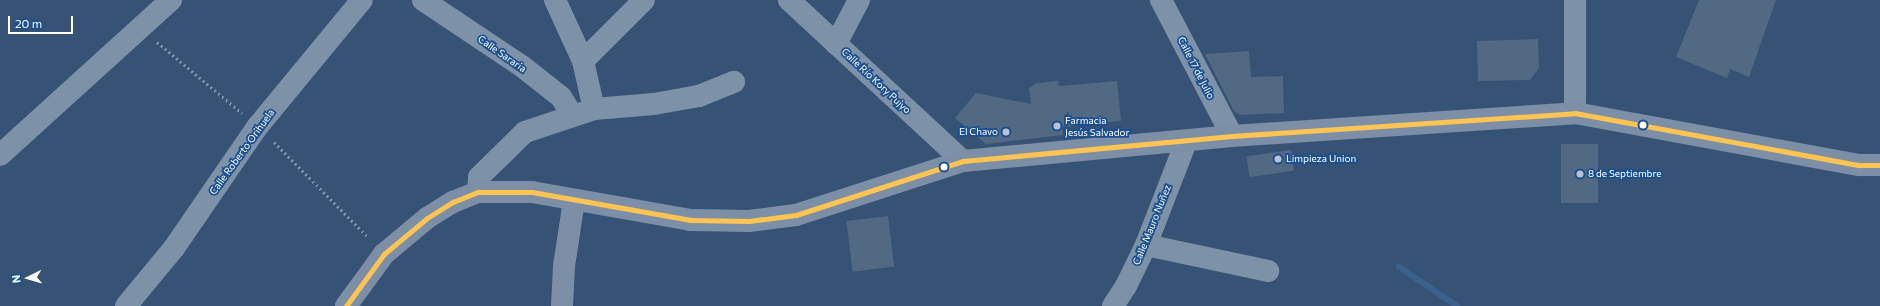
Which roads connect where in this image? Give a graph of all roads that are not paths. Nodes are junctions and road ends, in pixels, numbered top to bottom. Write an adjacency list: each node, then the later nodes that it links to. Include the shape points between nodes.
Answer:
1 (171, 0): 18 (street)
2 (362, 0): 25 (street, Calle Roberto Orihuela, via 258,126 174,248)
3 (423, 0): 15 (street, Calle Sararia, via 523,67 561,97)
4 (555, 0): 11 (street)
5 (644, 0): 11 (street)
6 (789, 0): 10 (street, Calle Río Kory Pujyo)
7 (859, 0): 10 (street)
8 (1161, 0): 16 (street, Calle 17 de Julio)
9 (1575, 0): 14 (street)
10 (836, 44): 19 (street, Calle Río Kory Pujyo)
11 (583, 61): 13 (street)
12 (734, 82): 13 (street, via 699,96 654,104)
13 (594, 109): 15 (street)
14 (1575, 113): 16 (main road); 20 (main road, via 1844,162)
15 (573, 116): 21 (street, via 525,132 480,177)
16 (1232, 136): 17 (main road)
17 (1186, 142): 19 (main road); 23 (street, Calle Mauro Nuñez)
18 (0, 155)
19 (963, 161): 22 (main road, via 796,215 749,221 690,220)
20 (1880, 165)
21 (478, 192): 22 (main road, via 532,192); 26 (main road, via 453,202 427,218 390,250)
22 (574, 201): 27 (main road, via 564,266)
23 (1146, 245): 24 (street); 28 (street, Calle Mauro Nuñez)
24 (1268, 271)
25 (126, 306)
26 (346, 306)
27 (562, 306)
28 (1113, 306)

